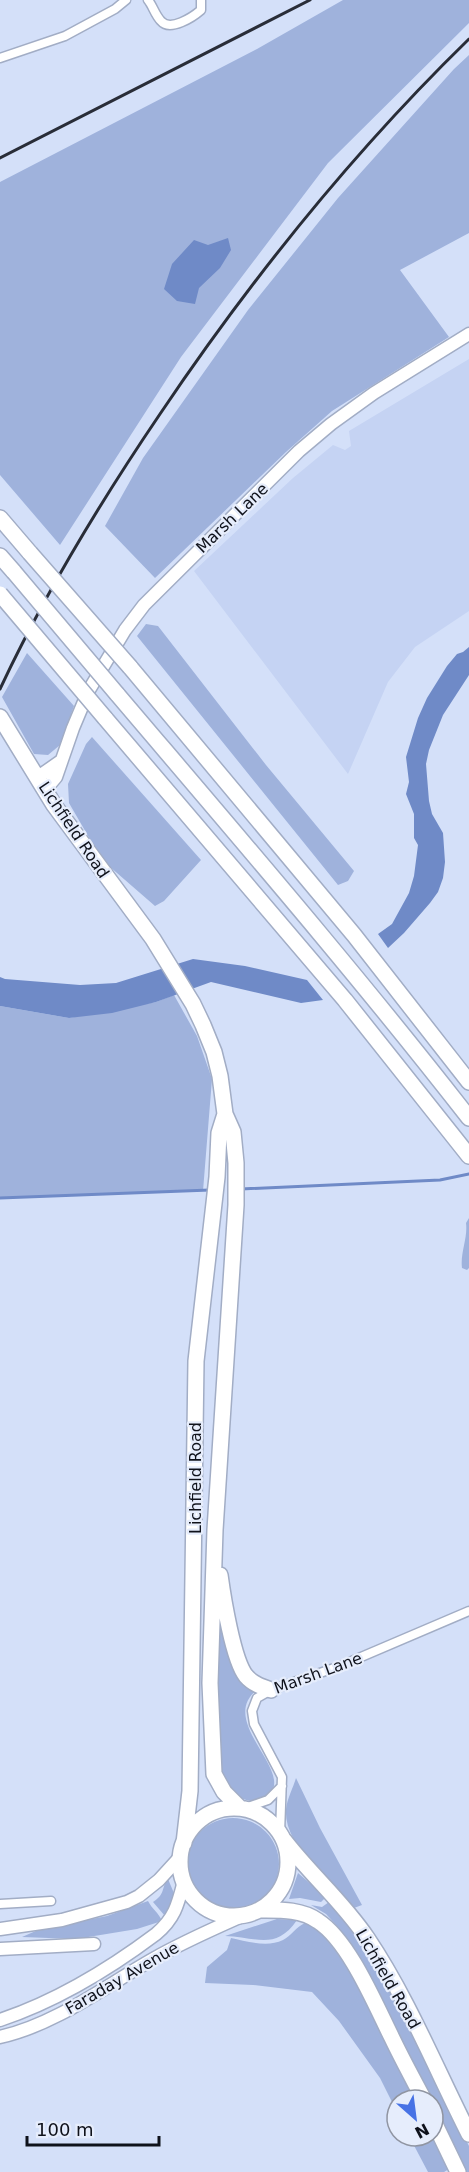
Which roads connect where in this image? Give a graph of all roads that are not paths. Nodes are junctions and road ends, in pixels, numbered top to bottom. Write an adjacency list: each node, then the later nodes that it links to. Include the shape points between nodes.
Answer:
1 (126, 0): 4 (street, via 64,36)
2 (148, 0): 3 (street, via 167,26 197,14)
3 (201, 0)
4 (0, 58)
5 (469, 334): 10 (street, Marsh Lane, via 331,424 144,605 89,690 56,777)
6 (0, 518): 11 (highway, bridge, via 130,667)
7 (0, 556): 15 (highway, bridge, via 313,924)
8 (0, 594): 16 (highway, bridge, via 345,1000)
9 (0, 717): 10 (highway, Lichfield Road)
10 (41, 784): 14 (highway, Lichfield Road, via 95,864 153,939 193,1004 214,1052)
11 (421, 1018): 12 (highway); 13 (highway)
12 (469, 1065)
13 (469, 1082)
14 (225, 1114): 17 (highway, Lichfield Road, via 233,1132 236,1201); 23 (highway, Lichfield Road, via 219,1133 196,1361 190,1791)
15 (469, 1118)
16 (469, 1156)
17 (215, 1530): 19 (highway, via 223,1593 241,1667 252,1682); 21 (highway, Lichfield Road, via 210,1683 214,1774)
18 (469, 1611): 19 (street, Marsh Lane, via 350,1662)
19 (271, 1690): 20 (street, Marsh Lane, via 254,1701 252,1717 279,1770)
20 (282, 1786): 21 (street, via 268,1800); 22 (street, Marsh Lane)
21 (243, 1808): 22 (highway, via 260,1814); 23 (highway, via 222,1809 203,1818)
22 (282, 1836): 27 (highway, via 289,1861 285,1882); 35 (highway, Lichfield Road, via 367,1938)
23 (182, 1850): 24 (highway); 29 (street, via 155,1882 127,1902 62,1920)
24 (183, 1881): 28 (highway, via 202,1906 212,1912); 32 (street, Faraday Avenue, via 168,1924 156,1934 68,1992)
25 (51, 1901): 26 (street)
26 (0, 1904)
27 (260, 1910): 28 (highway); 34 (highway, Lichfield Road, via 303,1913 333,1935 360,1976)
28 (242, 1916): 33 (street, Faraday Avenue, via 155,1958 68,2010)
29 (0, 1929)
30 (94, 1944): 31 (street)
31 (0, 1949)
32 (0, 2020)
33 (0, 2037)
34 (418, 2088)
35 (469, 2134)
36 (445, 2144): 37 (highway)
37 (459, 2172)

